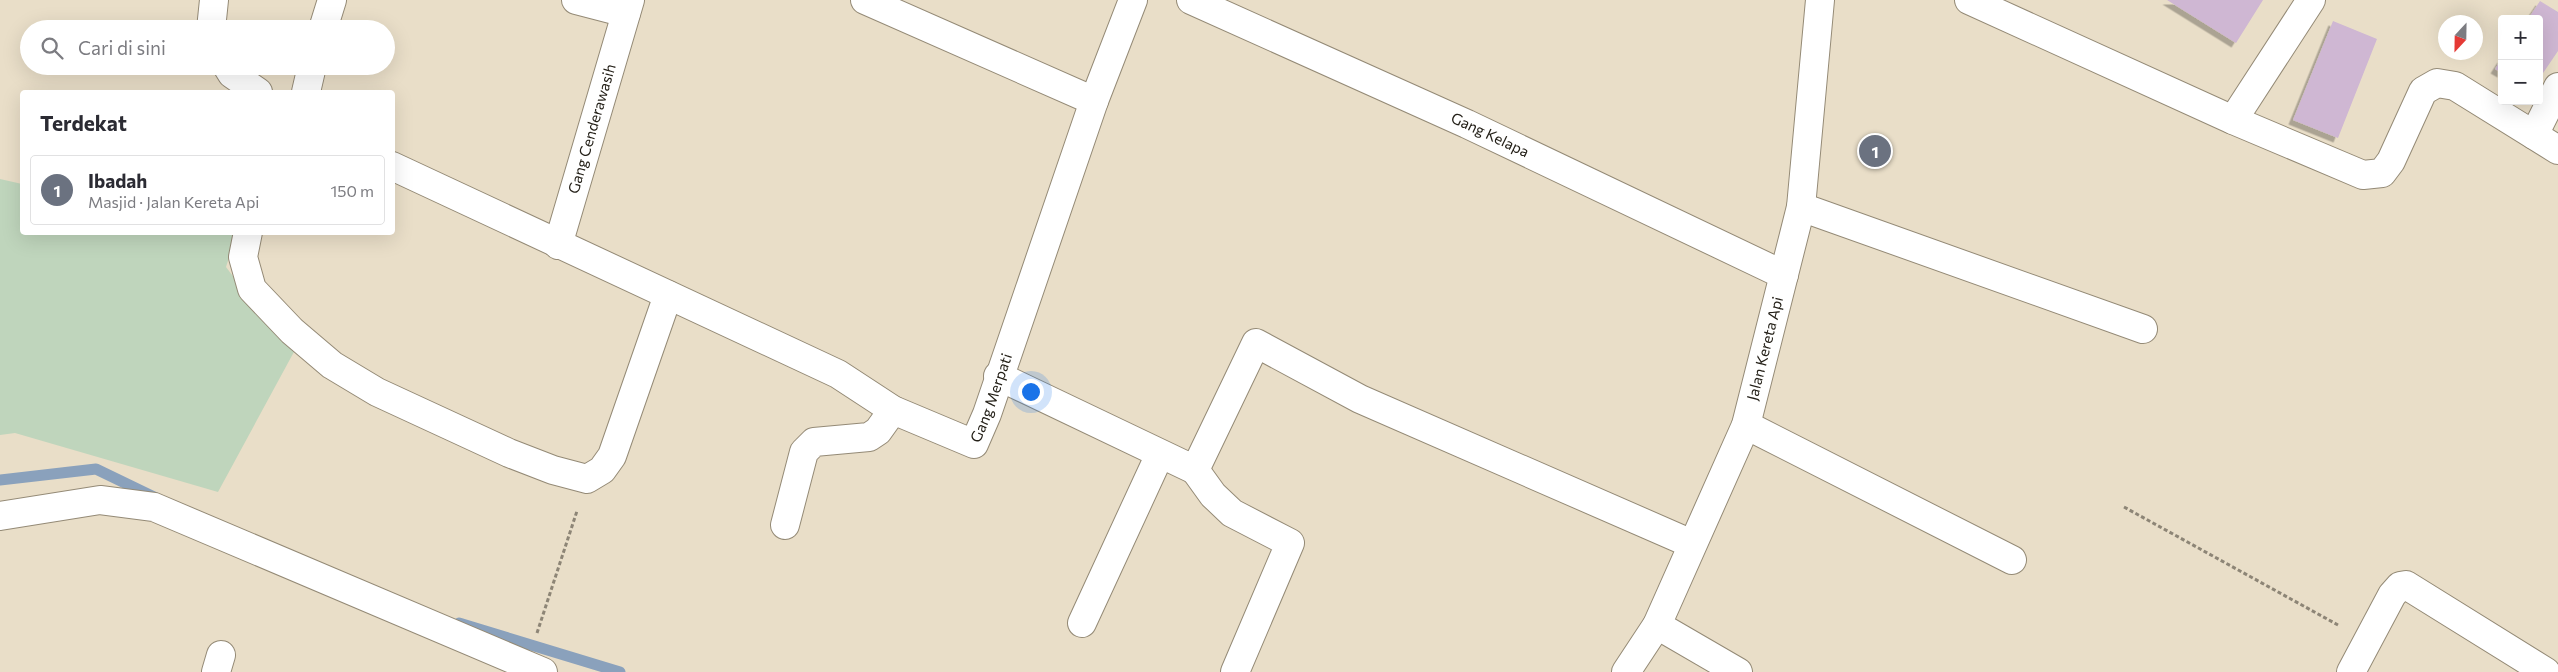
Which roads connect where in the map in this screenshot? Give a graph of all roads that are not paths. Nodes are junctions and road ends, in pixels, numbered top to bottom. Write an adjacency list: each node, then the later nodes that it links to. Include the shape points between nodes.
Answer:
1 (214, 0): 11 (street)
2 (332, 0): 12 (street)
3 (576, 0): 10 (street, Gang Cenderawasih)
4 (866, 0): 18 (street)
5 (1133, 0): 18 (street, Gang Merpati)
6 (1191, 0): 26 (street, Gang Kelapa, via 1467,124)
7 (1820, 0): 23 (street, Jalan Kereta Api)
8 (1970, 0): 19 (street)
9 (2311, 0): 19 (street)
10 (628, 6): 25 (street, Gang Cenderawasih)
11 (212, 20)
12 (326, 20)
13 (233, 75): 16 (street)
14 (310, 75): 17 (street)
15 (2558, 87): 20 (street)
16 (255, 90)
17 (306, 90)
18 (1094, 100): 29 (street, Gang Merpati)
19 (2233, 120): 20 (street, via 2363,175 2382,173 2391,162 2423,92 2437,83 2455,86)
20 (2534, 135): 21 (street)
21 (2558, 150)
22 (395, 167): 25 (street, Gang Merpati)
23 (1801, 207): 26 (street, Jalan Kereta Api); 28 (street)
24 (247, 235): 27 (street, via 243,257 252,289 292,331 332,365 378,392 509,453 587,479 602,470 612,456)
25 (558, 245): 27 (street, Gang Merpati)
26 (1784, 275): 31 (street, Jalan Kereta Api)
27 (668, 295): 30 (street, Gang Merpati, via 838,374)
28 (2143, 329)
29 (998, 376): 30 (street, Gang Merpati, via 974,444); 32 (street)
30 (893, 410): 35 (street, via 878,431 869,437 814,442 804,452)
31 (1746, 426): 36 (street, Jalan Kereta Api); 37 (street)
32 (1160, 454): 33 (street); 38 (street)
33 (1195, 470): 36 (street, via 1256,343 1360,399); 41 (street, via 1213,495 1232,513 1290,543)
34 (0, 516): 40 (street, via 100,500 154,508)
35 (785, 525)
36 (1692, 544): 39 (street, Jalan Kereta Api)
37 (2012, 560)
38 (1082, 622)
39 (1658, 625): 42 (street, Jalan Kereta Api); 43 (street)
40 (530, 666)
41 (1235, 672)
42 (1626, 672)
43 (1738, 672)
44 (2351, 672): 45 (street, via 2392,595 2400,586 2406,585)
45 (2546, 672)

